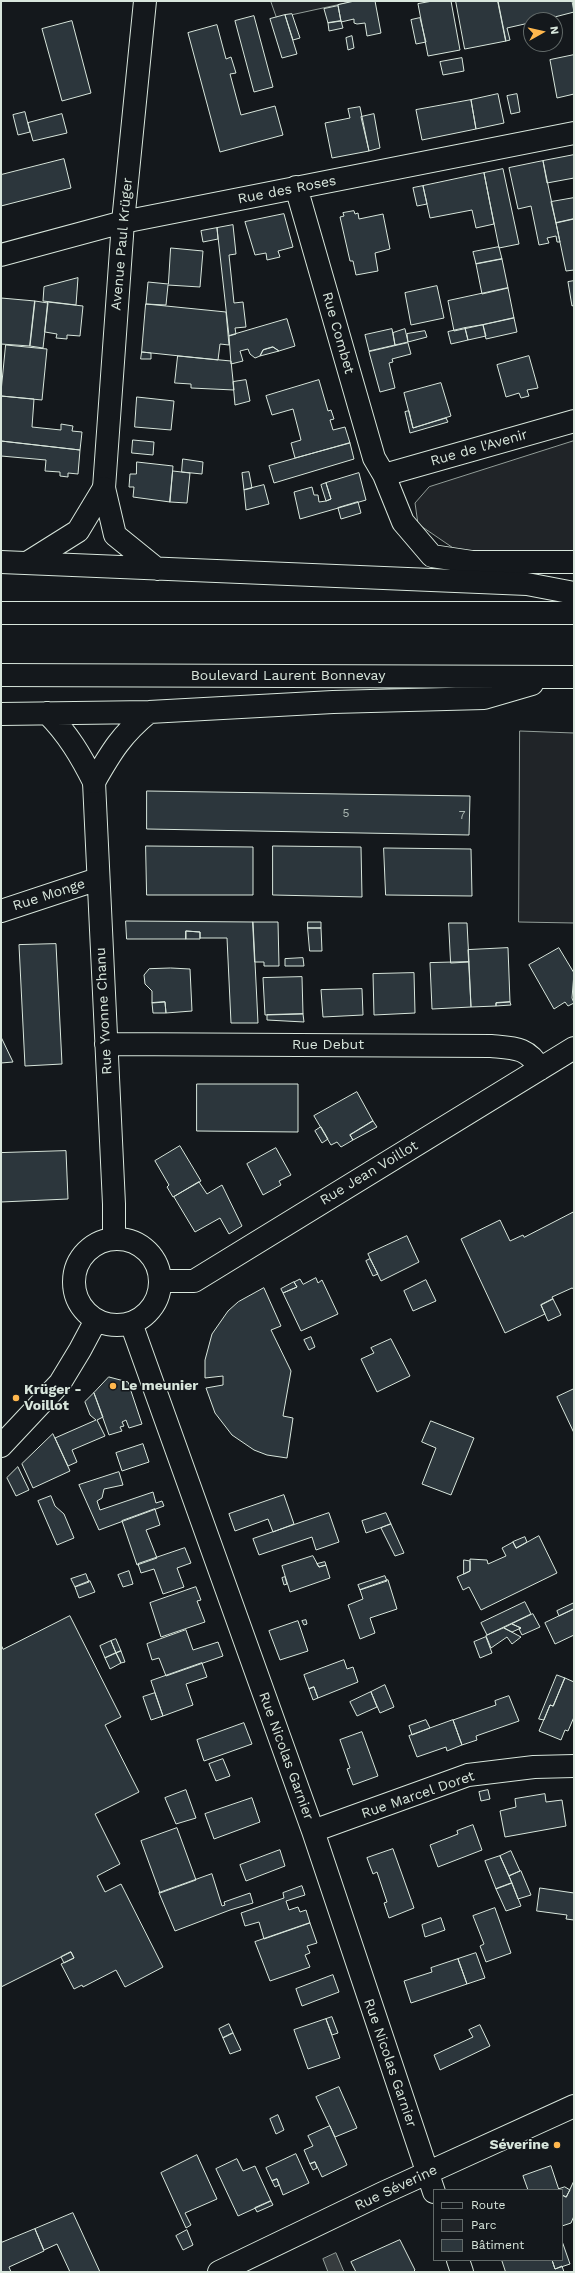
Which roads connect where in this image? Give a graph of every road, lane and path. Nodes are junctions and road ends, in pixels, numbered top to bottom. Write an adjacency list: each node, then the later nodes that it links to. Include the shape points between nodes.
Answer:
1 (145, 1): 4 (main road, Avenue Paul Krüger)
2 (574, 133): 3 (main road, Rue des Roses)
3 (296, 188): 4 (main road, Rue des Roses); 7 (main road, Rue Combet, via 374,458)
4 (123, 222): 5 (main road, Rue des Roses); 8 (main road, Avenue Paul Krüger)
5 (1, 255)
6 (574, 421): 7 (main road, Rue de l'Avenir)
7 (384, 476): 10 (main road, Rue Combet, via 403,522 432,556 472,562)
8 (104, 488): 11 (main road, via 78,532); 12 (main road, via 115,535)
9 (1, 562): 11 (main road)
10 (574, 562)
11 (27, 563): 12 (main road)
12 (157, 569): 13 (main road, via 527,584)
13 (574, 593)
14 (1, 613): 15 (main road)
15 (574, 613)
16 (1, 675): 17 (main road, Boulevard Laurent Bonnevay)
17 (565, 677): 18 (main road, via 484,698 333,702)
18 (149, 712): 19 (main road); 21 (main road, via 129,729 112,751)
19 (47, 713): 20 (main road); 21 (main road, via 79,752)
20 (1, 714)
21 (94, 782): 22 (main road, Rue Yvonne Chanu)
22 (98, 879): 23 (main road, Rue Monge); 24 (main road, Rue Yvonne Chanu)
23 (1, 911)
24 (106, 1044): 26 (main road, Rue Debut, via 491,1046 516,1048 527,1053 534,1058); 27 (main road, Rue Yvonne Chanu)
25 (574, 1048): 26 (main road, Rue Jean Voillot)
26 (540, 1069): 28 (main road, Rue Jean Voillot, via 194,1281)
27 (114, 1239): 28 (main road, via 128,1240 140,1246 154,1261); 29 (main road, via 90,1248 76,1269 74,1284 77,1298 84,1310)
28 (160, 1281): 30 (main road, via 152,1307)
29 (96, 1320): 30 (main road, via 107,1324); 31 (main road, via 60,1383)
30 (131, 1323): 33 (main road, Rue Nicolas Garnier)
31 (1, 1446)
32 (574, 1766): 33 (main road, Rue Marcel Doret, via 534,1767 468,1776)
33 (312, 1831): 35 (main road, Rue Nicolas Garnier)
34 (574, 2106): 35 (main road, Rue Séverine)
35 (431, 2182): 37 (main road, Rue Séverine)
36 (458, 2261): 38 (main road)
37 (218, 2272)
38 (462, 2272)

